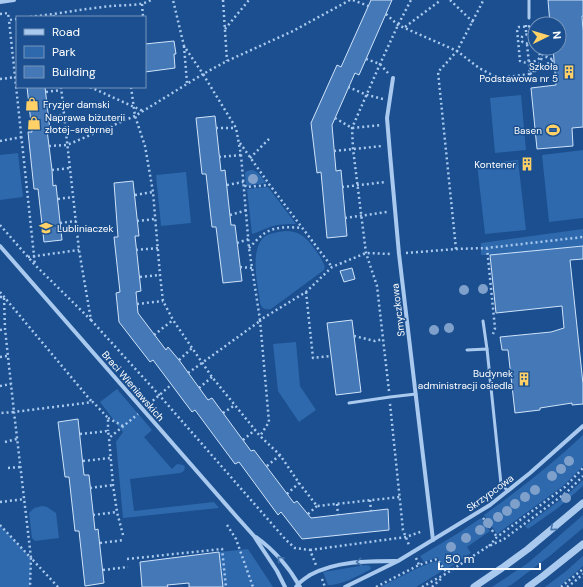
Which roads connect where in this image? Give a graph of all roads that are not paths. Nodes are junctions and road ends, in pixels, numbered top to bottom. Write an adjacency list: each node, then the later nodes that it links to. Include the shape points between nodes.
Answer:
1 (14, 0): 3 (street)
2 (529, 0): 4 (lane)
3 (0, 2)
4 (529, 16)
5 (393, 78): 10 (street, Smyczkowa, via 386,118)
6 (0, 246): 15 (street, Braci Wieniawskich)
7 (483, 321): 8 (lane)
8 (487, 349): 9 (lane); 13 (lane, via 501,484)
9 (467, 350)
10 (416, 394): 11 (lane); 16 (street, Smyczkowa)
11 (349, 404)
12 (583, 426): 13 (street, Skrzypcowa)
13 (508, 491): 16 (street, Skrzypcowa)
14 (583, 502): 22 (street, one-way to 22, via 528,549)
15 (254, 536): 19 (street, Braci Wieniawskich, one-way to 15, via 291,571 267,545); 20 (street, Braci Wieniawskich)
16 (433, 540): 18 (street, Skrzypcowa)
17 (583, 544): 23 (street)
18 (398, 561): 19 (street, one-way to 19, via 344,564 318,571); 21 (street, Skrzypcowa)
19 (298, 586)
20 (285, 587)
21 (346, 587)
22 (474, 587)
23 (528, 587)

